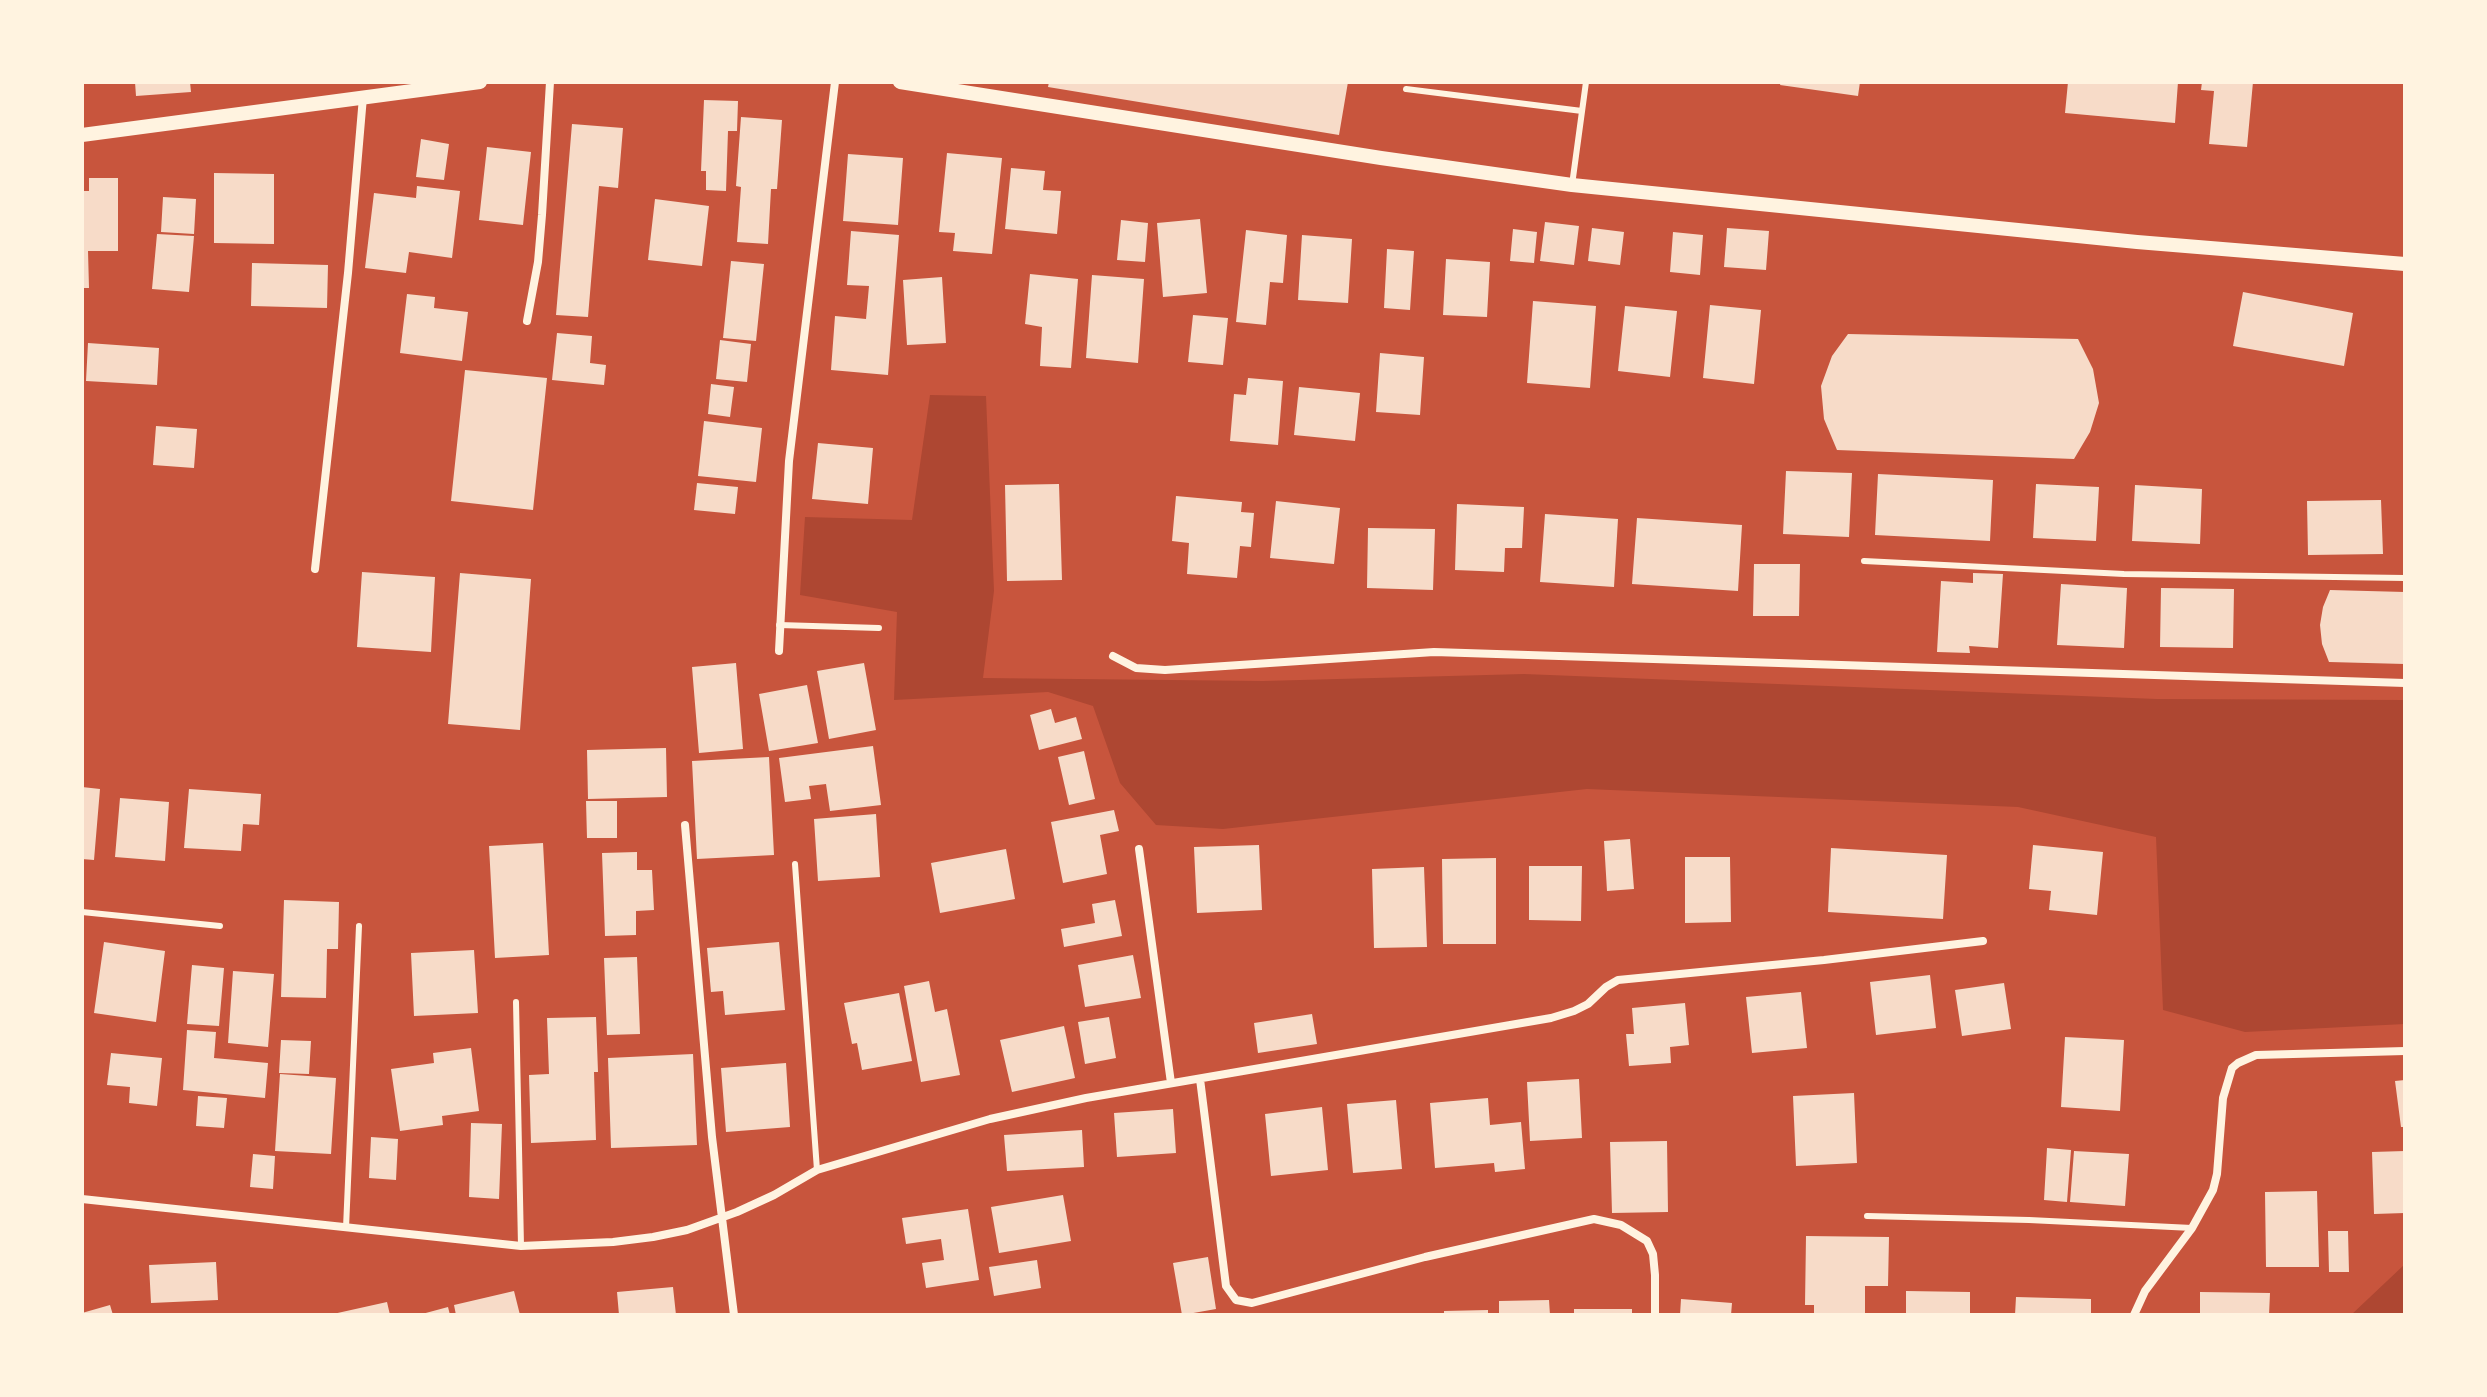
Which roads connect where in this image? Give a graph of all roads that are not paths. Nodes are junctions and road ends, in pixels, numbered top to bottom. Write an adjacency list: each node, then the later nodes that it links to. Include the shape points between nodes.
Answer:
1 (480, 82): 7 (street)
2 (550, 82): 12 (street, via 538,262)
3 (835, 82): 16 (street, via 789,461)
4 (900, 82): 10 (street)
5 (1586, 82): 8 (lane)
6 (1406, 89): 8 (lane)
7 (363, 96): 9 (street); 14 (street)
8 (1582, 111): 10 (lane)
9 (82, 135)
10 (1572, 185): 11 (street)
11 (2405, 264)
12 (527, 321)
13 (1864, 561): 15 (lane, via 2124,574)
14 (315, 569)
15 (2405, 578)
16 (779, 625): 17 (lane); 18 (street)
17 (879, 628)
18 (779, 651)
19 (1113, 656): 20 (street, via 1136,668 1165,670 1434,652)
20 (2405, 683)
21 (685, 825): 35 (street)
22 (1139, 849): 31 (street)
23 (795, 864): 32 (lane)
24 (82, 912): 25 (lane)
25 (220, 926)
26 (359, 926): 36 (lane)
27 (1983, 941): 30 (street, via 1618,980 1588,1004 1551,1018)
28 (516, 1002): 38 (lane)
29 (2405, 1051): 37 (street, via 2256,1055 2238,1063 2223,1098 2216,1182)
30 (1200, 1079): 31 (street); 40 (street, via 1226,1286 1236,1300 1252,1303 1594,1219 1621,1225 1647,1241 1653,1254)
31 (1171, 1083): 32 (street, via 990,1119)
32 (817, 1170): 35 (street)
33 (82, 1199): 36 (street)
34 (1867, 1216): 37 (lane)
35 (722, 1218): 38 (street, via 653,1237); 39 (street)
36 (346, 1228): 38 (street)
37 (2192, 1228): 41 (street, via 2145,1291)
38 (521, 1246)
39 (734, 1315)
40 (1655, 1315)
41 (2134, 1315)

